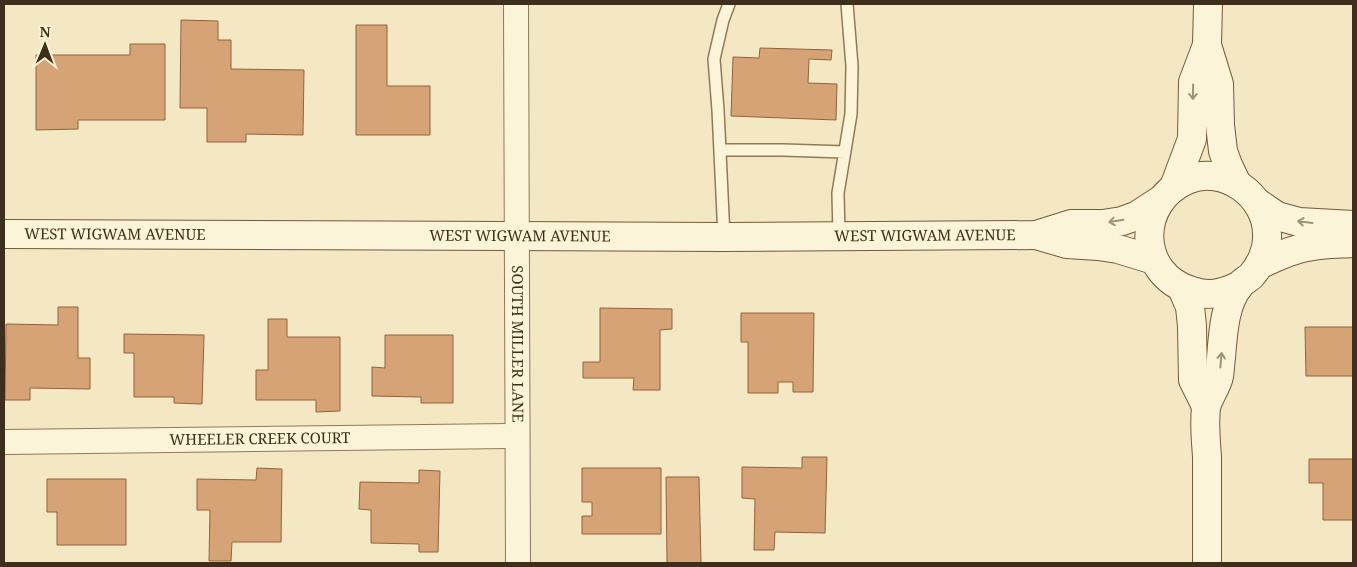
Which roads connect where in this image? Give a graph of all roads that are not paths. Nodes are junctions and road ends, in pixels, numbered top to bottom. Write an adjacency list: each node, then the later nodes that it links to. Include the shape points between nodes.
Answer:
1 (516, 4): 14 (street, SOUTH MILLER LANE)
2 (730, 4): 6 (lane, via 714,59)
3 (848, 4): 7 (lane, via 852,66 851,114)
4 (1208, 4): 5 (street)
5 (1207, 45): 8 (street, via 1219,84 1223,151); 9 (street, one-way to 9, via 1193,82 1192,139)
6 (720, 150): 7 (lane); 16 (lane)
7 (845, 152): 15 (lane, via 838,193)
8 (1237, 184): 9 (street, via 1205,176 1189,179); 10 (street)
9 (1167, 194): 13 (street, WEST WIGWAM AVENUE, one-way to 13, via 1136,216 1122,221 1071,224); 18 (street, via 1151,219 1149,240)
10 (1258, 203): 11 (street, one-way to 10, via 1299,222 1278,216); 19 (street, via 1265,218 1267,234 1266,250)
11 (1353, 225)
12 (4, 234): 14 (street, WEST WIGWAM AVENUE)
13 (1036, 235): 15 (street, WEST WIGWAM AVENUE); 18 (street, WEST WIGWAM AVENUE, via 1067,244 1118,249)
14 (517, 236): 16 (street, WEST WIGWAM AVENUE); 23 (street, SOUTH MILLER LANE)
15 (839, 236): 16 (street, WEST WIGWAM AVENUE)
16 (724, 237)
17 (1353, 243): 19 (street, via 1305,247)
18 (1154, 260): 21 (street, via 1166,276)
19 (1259, 265): 20 (street)
20 (1240, 285): 21 (street, via 1221,293 1201,294); 22 (street, one-way to 20, via 1219,377 1226,315)
21 (1182, 288): 22 (street, via 1190,307 1193,380)
22 (1206, 406): 26 (street)
23 (517, 436): 24 (street, WHEELER CREEK COURT); 25 (street, SOUTH MILLER LANE)
24 (4, 442)
25 (518, 563)
26 (1207, 563)

